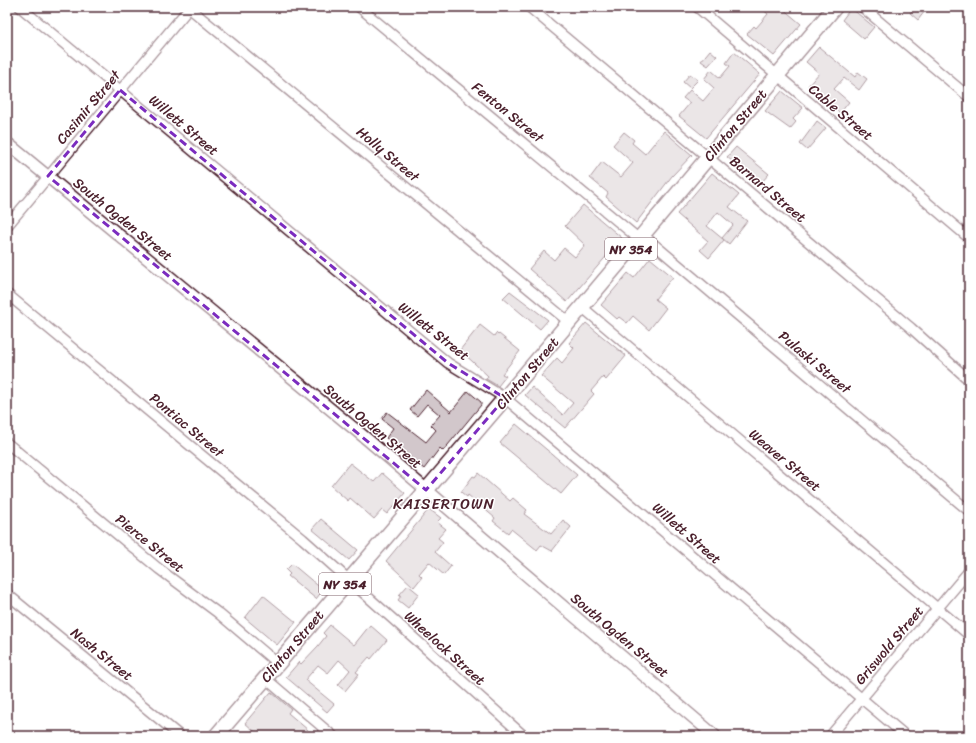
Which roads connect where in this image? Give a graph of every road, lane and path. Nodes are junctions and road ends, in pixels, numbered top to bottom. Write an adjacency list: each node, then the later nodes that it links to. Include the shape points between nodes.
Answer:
1 (20, 7): 9 (street, Willett Street)
2 (189, 7): 9 (street, Casimir Street); 19 (street, Holly Street)
3 (359, 7): 15 (street, Fenton Street)
4 (529, 7): 12 (street, Barnard Street)
5 (697, 7): 8 (street, Cable Street)
6 (835, 7): 8 (main road, Clinton Street / NY 354)
7 (862, 7): 10 (street)
8 (777, 76): 12 (main road, Clinton Street / NY 354); 16 (street, Cable Street)
9 (120, 90): 13 (street, Casimir Street); 21 (street, Willett Street, via 448,363)
10 (969, 97)
11 (7, 143): 13 (street, South Ogden Street)
12 (708, 156): 15 (main road, Clinton Street / NY 354); 20 (street, Barnard Street)
13 (48, 176): 14 (street, Casimir Street); 23 (street, South Ogden Street)
14 (7, 226)
15 (641, 237): 18 (main road, Clinton Street / NY 354); 24 (street, Pulaski Street)
16 (969, 238)
17 (7, 294): 26 (street, Pontiac Street)
18 (582, 307): 19 (main road, Clinton Street / NY 354); 28 (street, Weaver Street)
19 (569, 322): 21 (main road, Clinton Street / NY 354)
20 (969, 380)
21 (505, 398): 23 (main road, Clinton Street / NY 354); 32 (street, Willett Street)
22 (7, 443): 30 (street, Pierce Street)
23 (426, 490): 26 (main road, Clinton Street / NY 354); 37 (street, South Ogden Street)
24 (969, 511)
25 (969, 571): 28 (street, Griswold Street)
26 (348, 580): 30 (main road, Clinton Street / NY 354); 36 (street, Wheelock Street)
27 (7, 594): 33 (street, Nash Street)
28 (938, 609): 29 (street, Weaver Street); 32 (street, Griswold Street)
29 (969, 635)
30 (277, 663): 31 (main road, Clinton Street / NY 354)
31 (264, 678): 34 (main road, Clinton Street / NY 354); 35 (street)
32 (862, 699): 38 (street, Griswold Street); 39 (street, Willett Street)
33 (180, 736)
34 (216, 736)
35 (333, 736)
36 (524, 736)
37 (715, 736)
38 (830, 736)
39 (906, 736)

